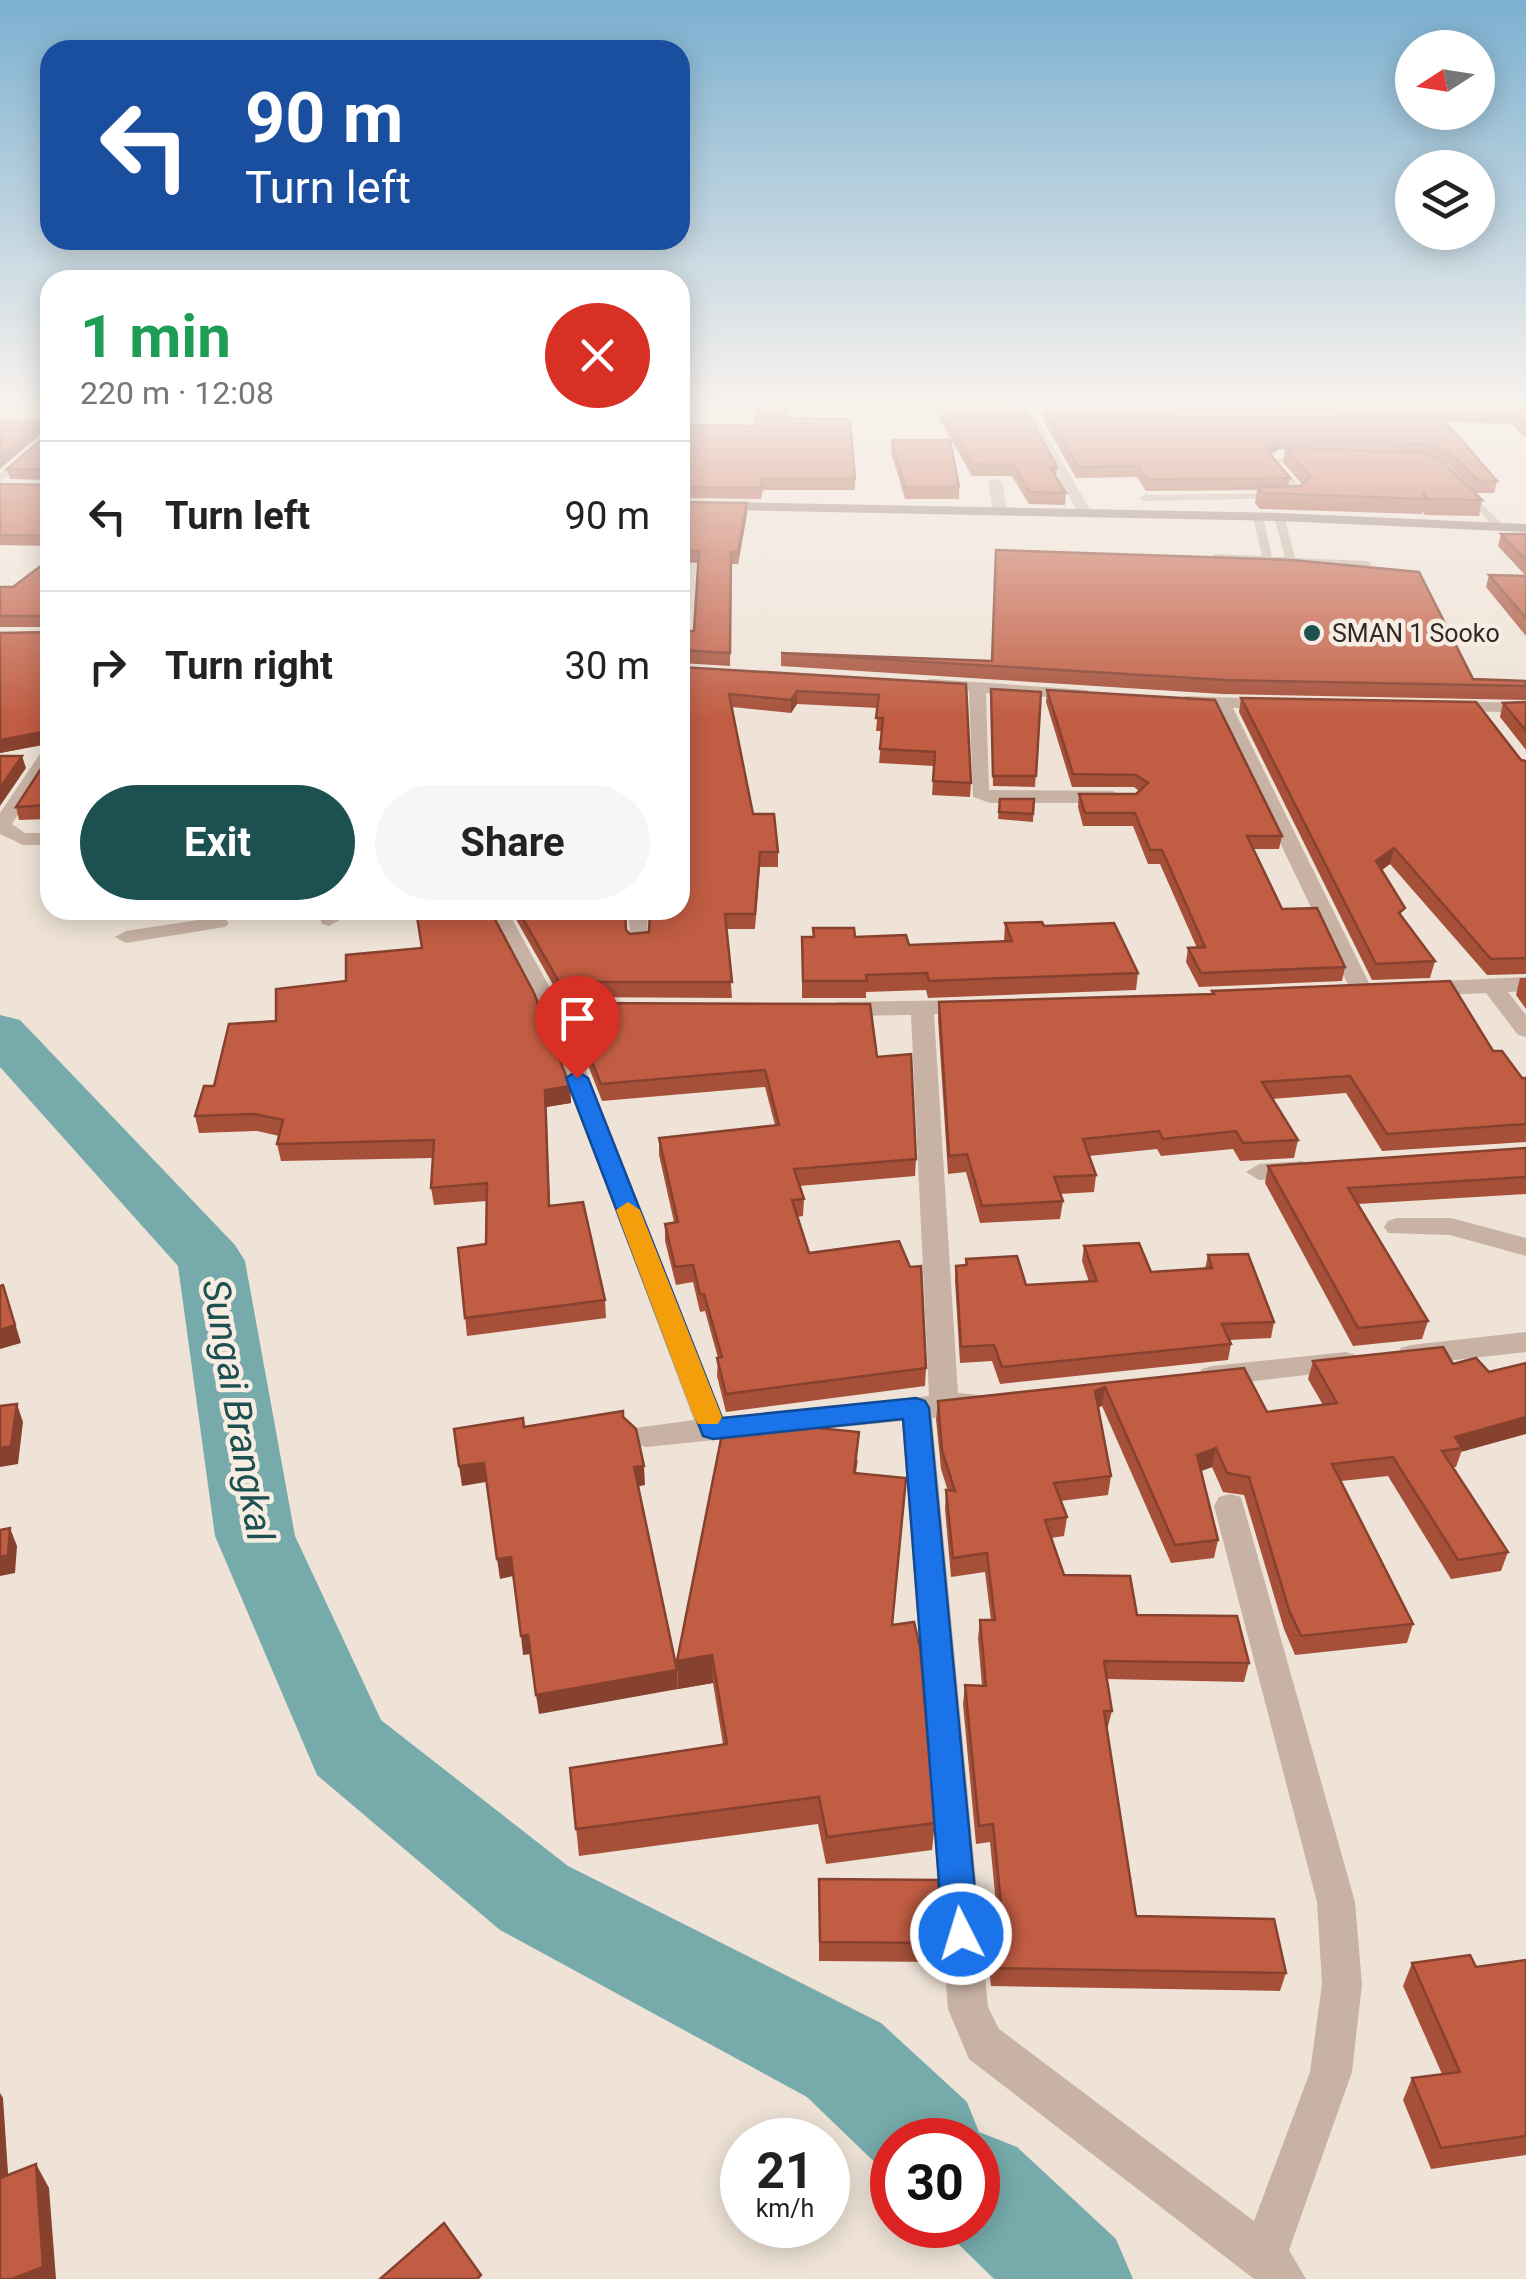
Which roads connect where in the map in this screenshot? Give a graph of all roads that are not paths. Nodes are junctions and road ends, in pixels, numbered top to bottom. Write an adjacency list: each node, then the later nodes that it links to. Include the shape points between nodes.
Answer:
1 (788, 507): 5 (main road)
2 (999, 507): 5 (street)
3 (1082, 507): 6 (street)
4 (1480, 507): 9 (lane)
5 (1000, 512): 6 (main road)
6 (1086, 514): 7 (main road)
7 (1258, 517): 8 (main road); 12 (lane)
8 (1279, 517): 9 (main road); 13 (lane)
9 (1500, 527): 10 (main road)
10 (1526, 528)
11 (1215, 556): 12 (lane)
12 (1268, 559): 13 (lane)
13 (1291, 560): 14 (lane)
14 (1367, 564)
15 (918, 684): 16 (street)
16 (977, 687): 17 (street); 26 (street, via 980,793)
17 (1109, 696)
18 (1166, 700): 19 (street)
19 (1222, 703): 20 (street); 34 (street, via 1371,990)
20 (1282, 704)
21 (1419, 706): 22 (street, via 1484,714)
22 (1526, 708)
23 (40, 756): 24 (street)
24 (20, 760)
25 (40, 767): 27 (street, via 2,824 22,841)
26 (1134, 797)
27 (40, 839)
28 (503, 920): 47 (street, via 560,1008)
29 (638, 920): 32 (street)
30 (218, 925): 31 (street)
31 (126, 937)
32 (639, 940)
33 (1526, 984): 34 (street)
34 (1492, 987): 38 (street)
35 (998, 1006): 37 (street)
36 (804, 1009): 37 (street)
37 (922, 1009): 46 (street)
38 (1526, 1030)
39 (1335, 1166): 40 (street)
40 (1259, 1172)
41 (1397, 1227): 42 (street, via 1451,1226)
42 (1526, 1246)
43 (1526, 1342): 44 (street)
44 (1177, 1380)
45 (1002, 1399): 46 (street)
46 (930, 1407): 47 (street); 50 (street, via 974,2027 984,2044)
47 (713, 1429): 48 (street)
48 (646, 1436)
49 (1230, 1506): 50 (street, via 1336,1902 1342,1984 1332,2072)
50 (1274, 2268)

